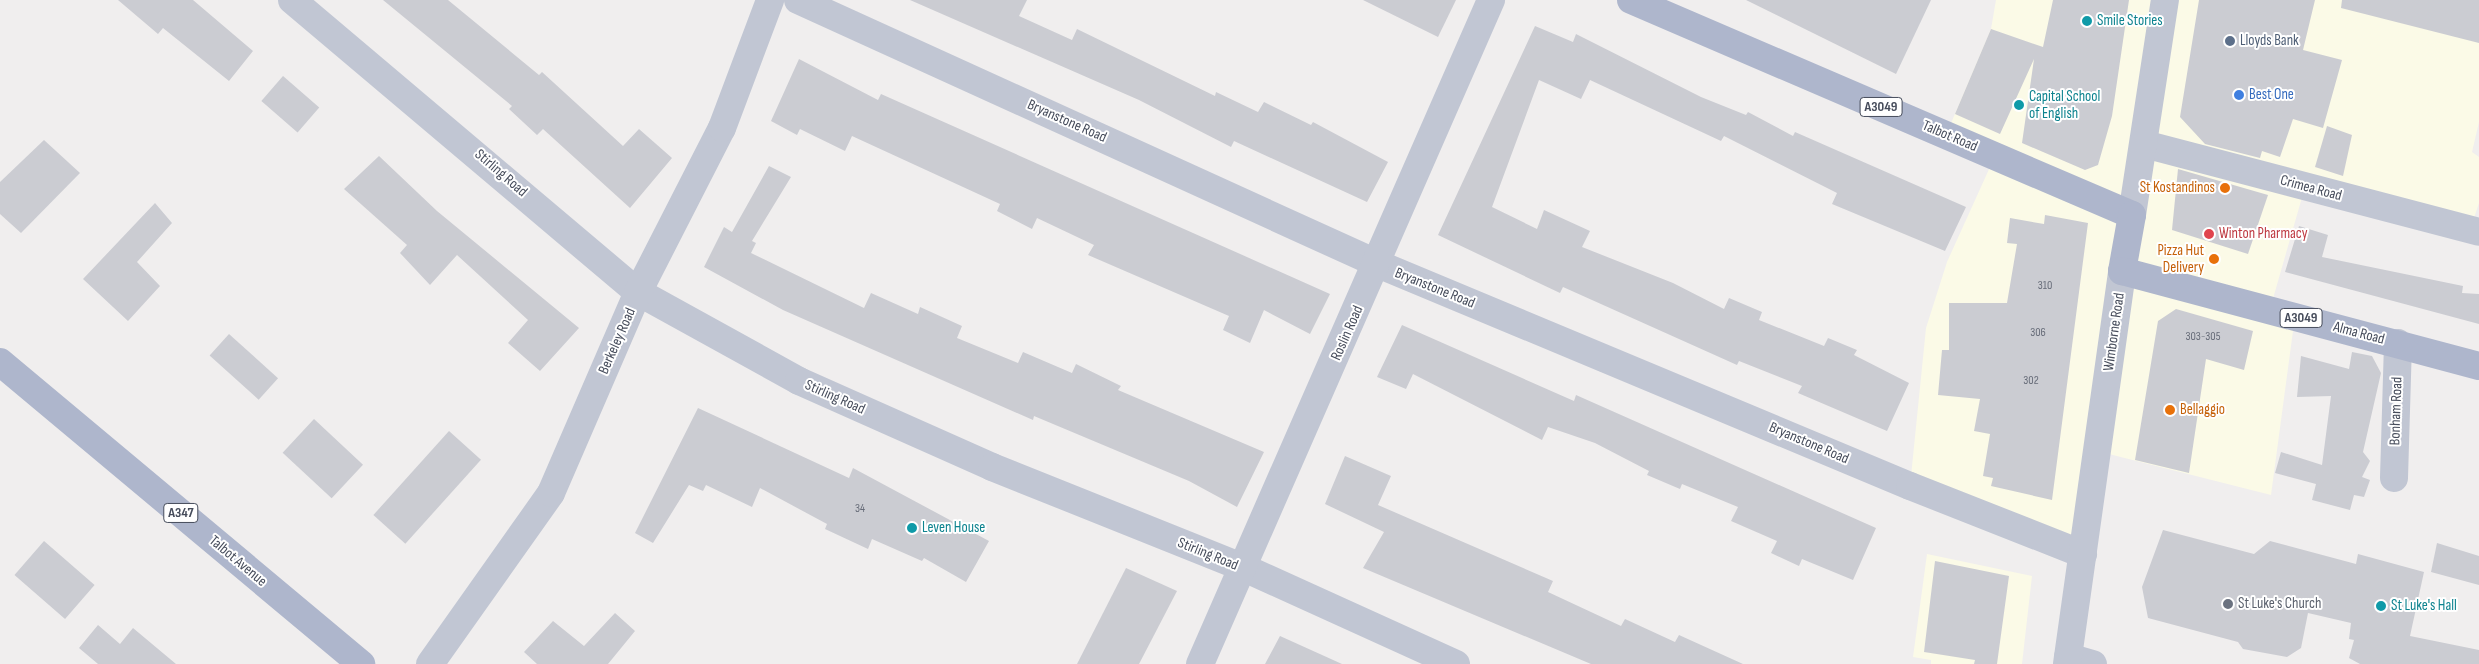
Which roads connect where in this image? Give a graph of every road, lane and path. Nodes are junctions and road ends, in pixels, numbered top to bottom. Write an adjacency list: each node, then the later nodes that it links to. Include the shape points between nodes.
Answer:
1 (292, 0): 12 (street, Stirling Road)
2 (770, 0): 12 (street, Berkeley Road, via 722,128)
3 (798, 0): 10 (street, Bryanstone Road)
4 (1491, 0): 10 (street, Roslin Road)
5 (1631, 0): 8 (main road, Talbot Road / A3049)
6 (2164, 0): 7 (street, Wimborne Road)
7 (2144, 144): 8 (street, Wimborne Road); 9 (street, Crimea Road)
8 (2132, 215): 11 (main road, Wimborne Road)
9 (2479, 232)
10 (1378, 264): 17 (street, Bryanstone Road, via 1910,486); 18 (street, Roslin Road)
11 (2122, 272): 13 (main road, Alma Road / A3049); 17 (street, Wimborne Road)
12 (638, 292): 18 (street, Stirling Road, via 799,381 992,467); 21 (street, Berkeley Road, via 551,493)
13 (2398, 343): 15 (main road, Alma Road / A3049); 16 (street, Bonham Road)
14 (0, 362): 20 (main road, Talbot Avenue / A347)
15 (2479, 366)
16 (2394, 478)
17 (2083, 554): 19 (street, Wimborne Road)
18 (1242, 567): 22 (street, Roslin Road); 23 (street, Stirling Road)
19 (2076, 662)
20 (362, 664)
21 (430, 664)
22 (1200, 664)
23 (1456, 664)

